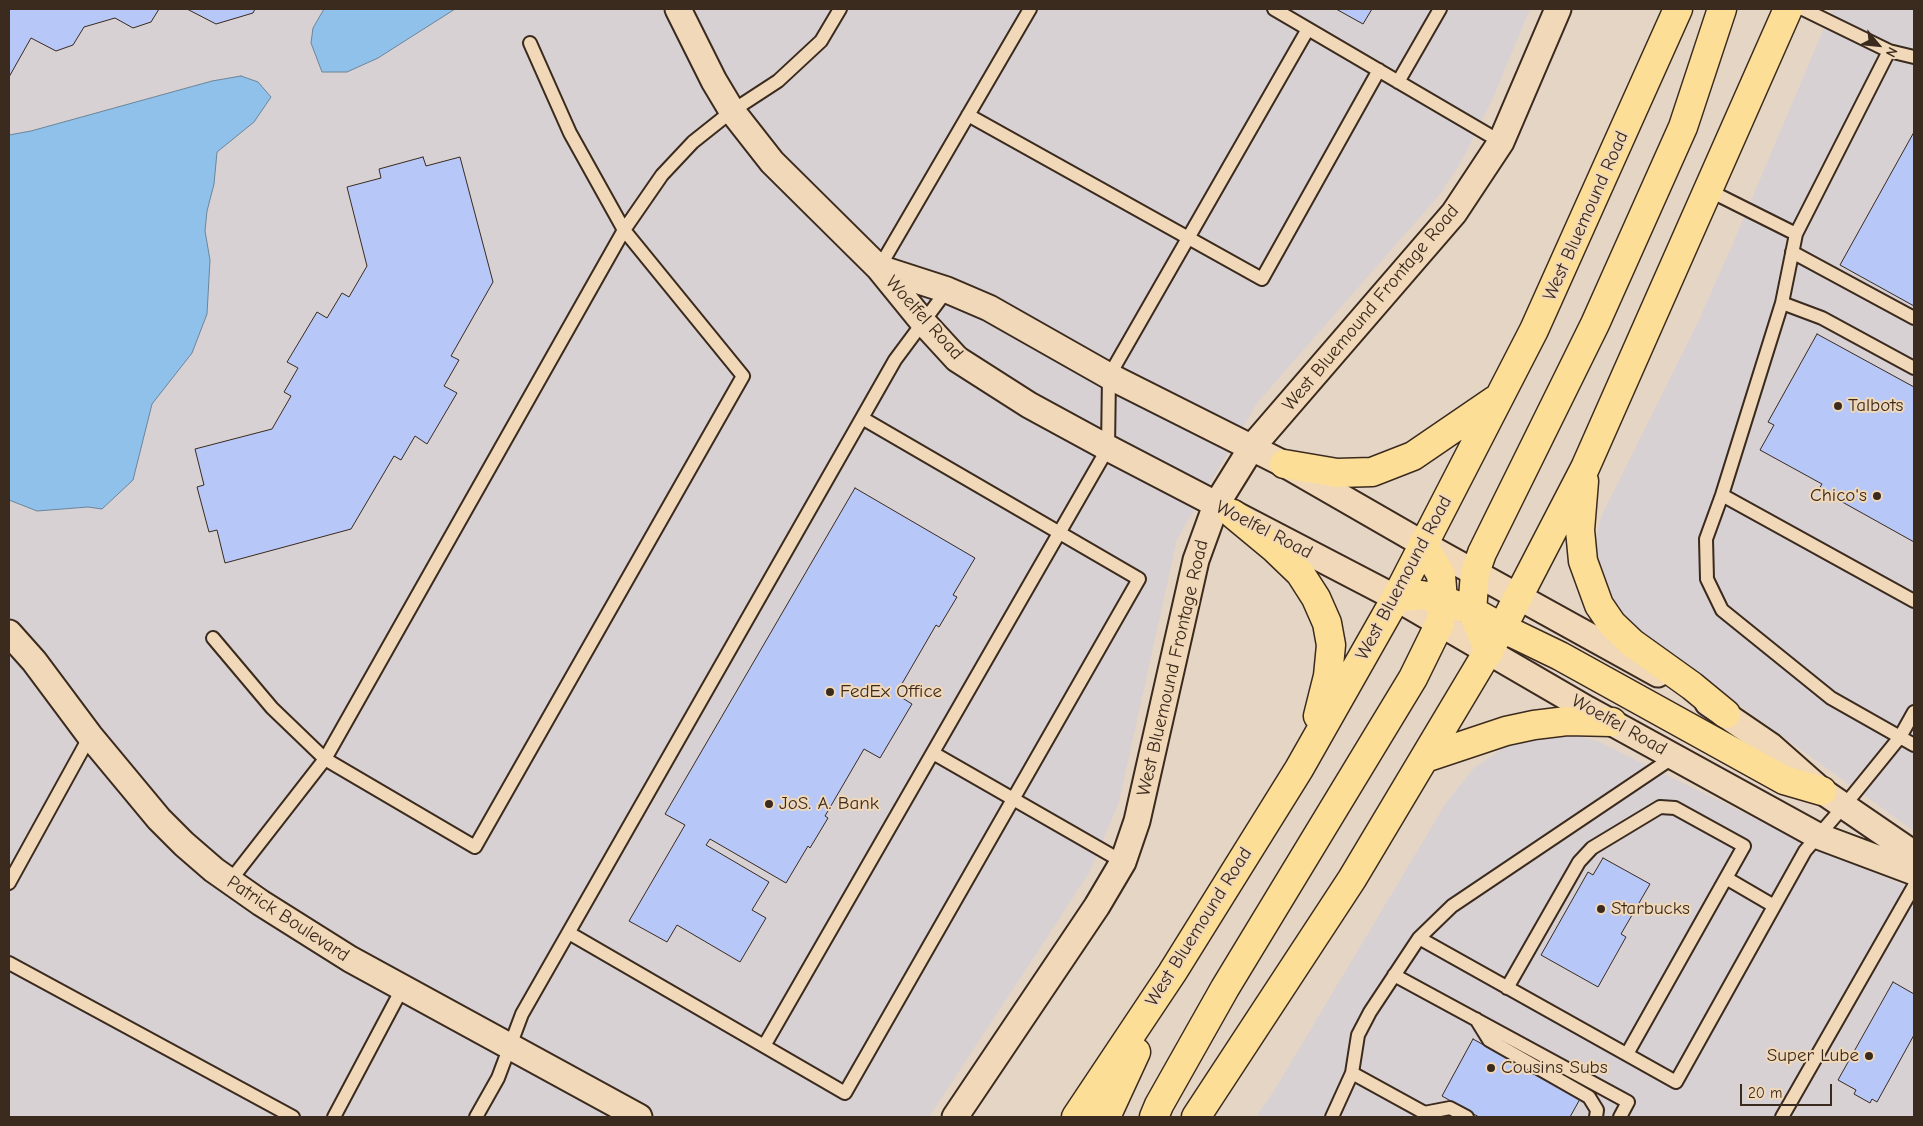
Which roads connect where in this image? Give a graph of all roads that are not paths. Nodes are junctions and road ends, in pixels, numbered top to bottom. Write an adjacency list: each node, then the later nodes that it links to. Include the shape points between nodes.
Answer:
1 (678, 9): 17 (street)
2 (840, 9): 17 (lane, via 821,42 778,81)
3 (1030, 9): 18 (lane)
4 (1274, 9): 11 (lane)
5 (1440, 9): 16 (lane)
6 (1558, 9): 19 (street, West Bluemound Frontage Road)
7 (1678, 9): 32 (main road, West Bluemound Road, via 1534,330)
8 (1722, 9): 42 (main road, via 1683,127 1595,324 1501,512)
9 (1788, 9): 20 (main road)
10 (1802, 9): 13 (lane)
11 (1308, 29): 15 (lane); 23 (lane)
12 (530, 43): 21 (lane, via 570,133)
13 (1889, 51): 14 (lane); 22 (lane)
14 (1914, 57)
15 (1378, 70): 16 (lane); 23 (lane, via 1262,278)
16 (1398, 82): 19 (lane)
17 (732, 111): 21 (lane, via 693,142 662,175); 25 (street, via 772,162)
18 (968, 115): 23 (lane); 25 (lane)
19 (1500, 142): 35 (street, West Bluemound Frontage Road, via 1454,213)
20 (1708, 190): 22 (lane); 37 (main road)
21 (624, 230): 60 (lane); 60 (lane, via 743,376 475,848)
22 (1796, 234): 24 (lane)
23 (1188, 237): 31 (lane)
24 (1792, 252): 27 (lane); 28 (lane)
25 (879, 268): 26 (street, Woelfel Road); 29 (street, Woelfel Road)
26 (947, 290): 29 (lane); 31 (street, Woelfel Road, via 989,308)
27 (1782, 303): 30 (lane, via 1822,318); 38 (lane)
28 (1914, 318)
29 (923, 322): 33 (lane, via 895,360); 34 (street, Woelfel Road, via 957,359 1029,405)
30 (1914, 368)
31 (1109, 376): 34 (lane); 35 (street, Woelfel Road)
32 (1498, 398): 36 (main road, via 1413,456 1372,472 1337,473); 41 (main road, West Bluemound Road)
33 (862, 418): 40 (lane); 73 (lane)
34 (1108, 448): 39 (street, Woelfel Road); 40 (lane)
35 (1252, 448): 36 (street, Woelfel Road); 39 (street, West Bluemound Frontage Road)
36 (1284, 464): 41 (street, Woelfel Road)
37 (1585, 468): 43 (main road); 52 (main road, via 1580,530 1583,561 1599,605 1612,624 1632,643)
38 (1722, 495): 45 (lane); 55 (lane, via 1706,539 1707,579 1722,610 1831,698)
39 (1224, 509): 44 (street, Woelfel Road); 61 (main road, via 1300,573 1327,623 1331,645 1328,676 1318,718); 66 (street, West Bluemound Frontage Road, via 1196,560 1137,821)
40 (1060, 532): 57 (lane); 62 (lane, via 1139,578)
41 (1423, 544): 42 (street, Woelfel Road); 44 (main road, West Bluemound Road); 46 (main road, via 1441,575)
42 (1475, 573): 43 (street, Woelfel Road); 47 (main road)
43 (1519, 597): 50 (main road); 52 (street, Woelfel Road)
44 (1396, 598): 46 (main road, via 1422,595); 61 (main road, West Bluemound Road)
45 (1914, 601)
46 (1442, 611): 47 (main road); 50 (street, Woelfel Road); 93 (main road, via 1413,678 1226,988)
47 (1472, 611): 50 (main road)
48 (9, 633): 54 (street, Patrick Boulevard)
49 (213, 638): 60 (lane, via 272,708)
50 (1496, 640): 53 (street, Woelfel Road); 59 (main road); 63 (main road, via 1560,656 1784,780)
51 (1914, 712): 55 (lane)
52 (1726, 714): 63 (street, Woelfel Road, via 1771,746)
53 (1612, 722): 58 (street, Woelfel Road); 59 (main road, via 1567,721 1534,725)
54 (90, 736): 69 (street, Patrick Boulevard, via 159,819); 70 (lane)
55 (1900, 737): 56 (lane); 63 (lane)
56 (1914, 745)
57 (933, 753): 62 (lane); 82 (lane)
58 (1675, 756): 64 (street, Woelfel Road); 74 (lane, via 1452,906)
59 (1425, 758): 94 (main road, via 1352,879)
60 (325, 759): 69 (lane)
61 (1299, 769): 76 (main road, West Bluemound Road)
62 (1013, 799): 66 (lane); 82 (lane, via 845,1093)
63 (1833, 799): 64 (lane); 65 (street, Woelfel Road)
64 (1818, 836): 67 (street, Woelfel Road); 72 (lane, via 1804,851)
65 (1914, 854)
66 (1123, 862): 90 (street, West Bluemound Frontage Road)
67 (1914, 872)
68 (1726, 878): 72 (lane); 79 (lane, via 1744,846 1675,808 1660,807 1592,848 1579,862); 83 (lane)
69 (230, 881): 78 (street, Patrick Boulevard, via 350,959)
70 (9, 883)
71 (1914, 886): 99 (lane)
72 (1774, 906): 83 (lane, via 1676,1082)
73 (569, 933): 81 (lane, via 522,1014); 82 (lane)
74 (1420, 938): 77 (lane); 79 (lane)
75 (9, 963): 86 (lane)
76 (1172, 973): 91 (main road, West Bluemound Road); 92 (main road)
77 (1394, 975): 80 (lane); 84 (lane, via 1358,1035)
78 (403, 988): 81 (street, Patrick Boulevard); 87 (lane)
79 (1508, 988): 83 (lane)
80 (1476, 1018): 97 (lane, via 1489,1040 1589,1096 1597,1110); 98 (lane, via 1628,1102)
81 (510, 1046): 88 (lane, via 498,1078); 89 (street, Patrick Boulevard)
82 (764, 1046)
83 (1627, 1054)
84 (1352, 1074): 85 (lane); 95 (lane)
85 (1428, 1115): 96 (lane, via 1450,1108)
86 (293, 1117)
87 (334, 1117)
88 (476, 1117)
89 (639, 1117)
90 (956, 1117)
91 (1076, 1117)
92 (1106, 1117)
93 (1154, 1117)
94 (1196, 1117)
95 (1332, 1117)
96 (1467, 1117)
97 (1596, 1117)
98 (1620, 1117)
99 (1782, 1117)

